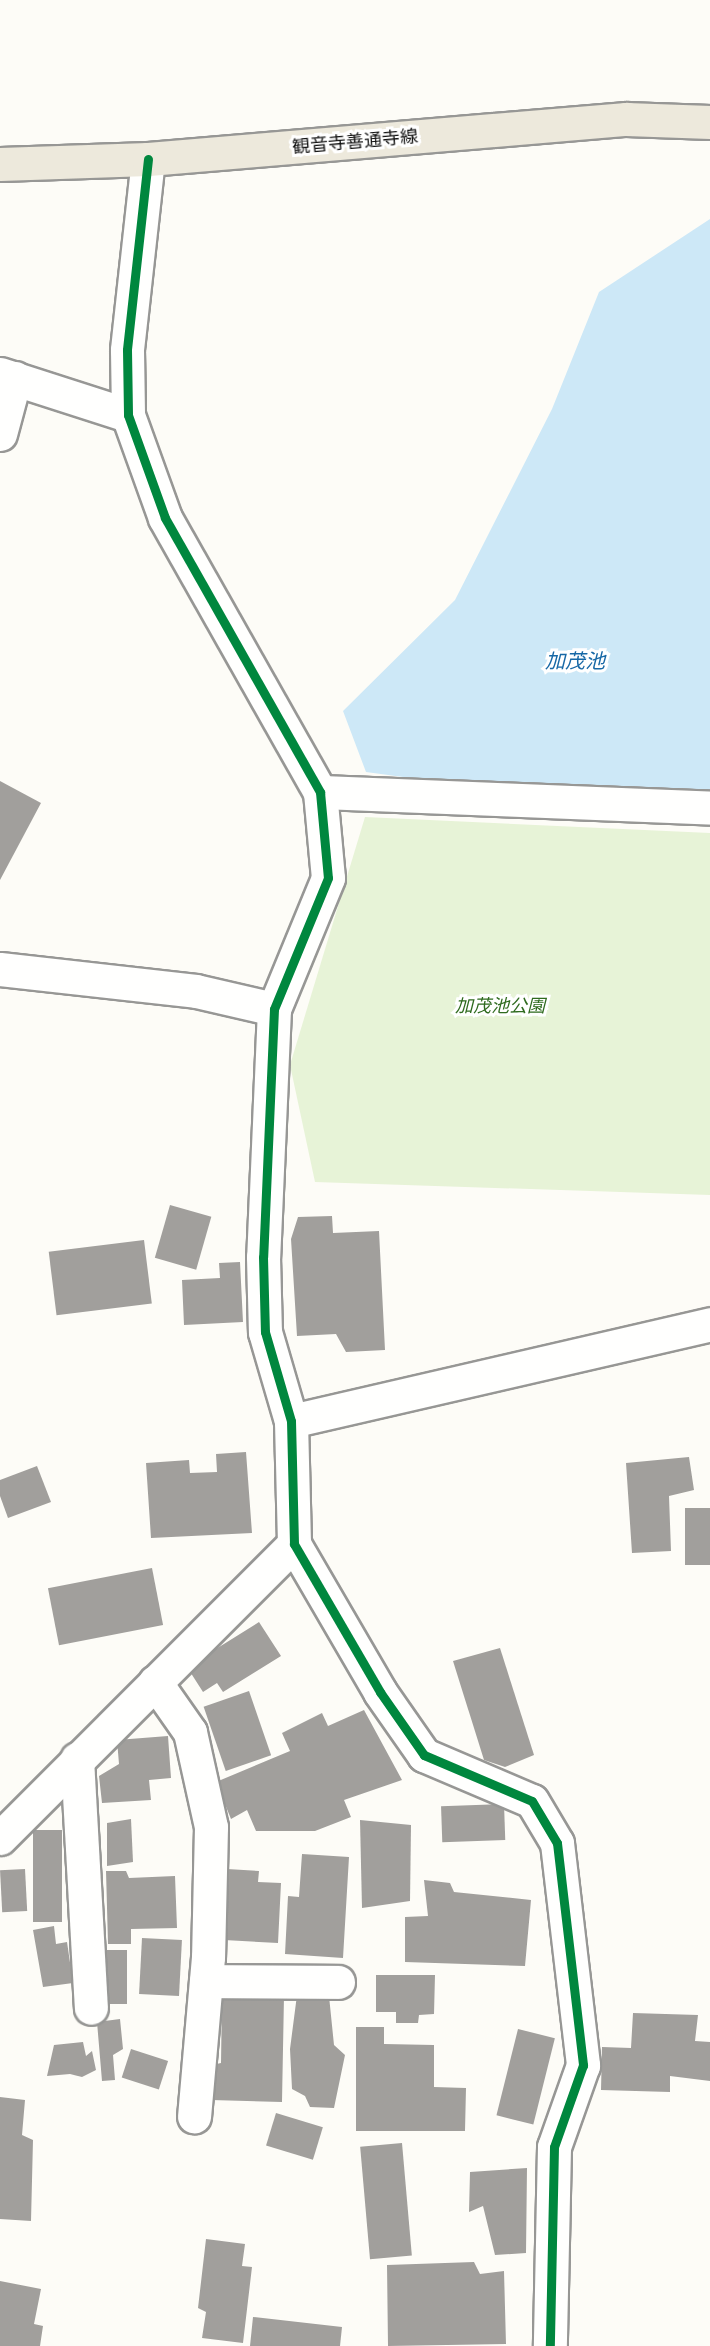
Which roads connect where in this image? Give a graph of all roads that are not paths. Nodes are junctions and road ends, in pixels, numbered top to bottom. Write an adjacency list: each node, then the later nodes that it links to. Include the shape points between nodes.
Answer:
1 (710, 122): 2 (main road, 観音寺善通寺線, via 627,119)
2 (148, 159): 3 (main road, 観音寺善通寺線); 5 (street, via 127,350)
3 (0, 165)
4 (8, 376): 5 (street); 6 (street)
5 (128, 415): 7 (street, via 165,518)
6 (0, 434)
7 (320, 792): 8 (street); 10 (street, via 328,879)
8 (710, 808)
9 (0, 969): 10 (street, via 196,991)
10 (274, 1010): 12 (street, via 263,1257 265,1332)
11 (710, 1324): 12 (street)
12 (291, 1421): 13 (street)
13 (294, 1544): 14 (street); 21 (street, via 380,1692 424,1755 532,1801 557,1843 584,2065 554,2147)
14 (155, 1682): 15 (street); 17 (street, via 190,1732 211,1827)
15 (77, 1759): 16 (street); 19 (street)
16 (0, 1838)
17 (206, 1981): 18 (street); 20 (street)
18 (338, 1982)
19 (91, 2008)
20 (194, 2116)
21 (550, 2346)

